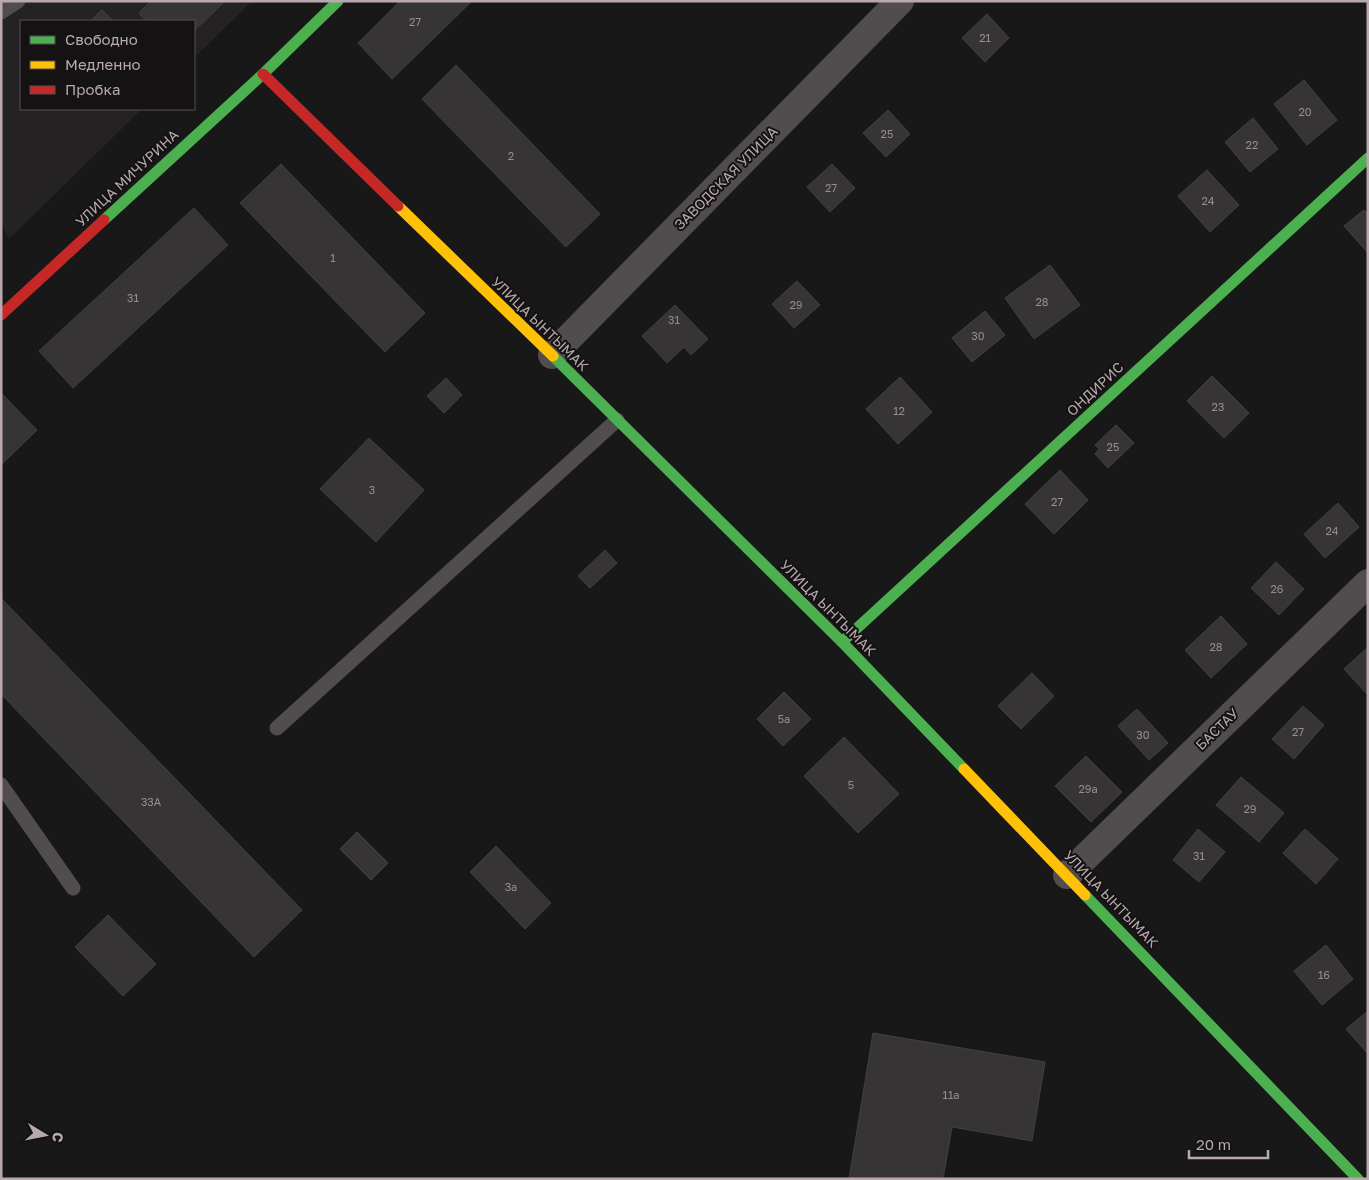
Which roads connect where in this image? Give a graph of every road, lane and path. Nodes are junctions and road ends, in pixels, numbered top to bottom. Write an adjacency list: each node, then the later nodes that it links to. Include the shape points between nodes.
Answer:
1 (18, 1): 4 (lane)
2 (338, 1): 5 (street, УЛИЦА МИЧУРИНА)
3 (900, 1): 8 (street, ЗАВОДСКАЯ УЛИЦА)
4 (1, 12)
5 (263, 74): 7 (street, УЛИЦА МИЧУРИНА); 8 (street, УЛИЦА ЫНТЫМАК)
6 (1368, 158): 11 (street, ОНДИРИС)
7 (1, 315)
8 (552, 355): 9 (street, УЛИЦА ЫНТЫМАК)
9 (617, 420): 11 (street, УЛИЦА ЫНТЫМАК); 12 (lane)
10 (1368, 583): 14 (street, БАСТАУ)
11 (842, 642): 14 (street, УЛИЦА ЫНТЫМАК)
12 (277, 728)
13 (1, 784): 15 (lane)
14 (1067, 875): 16 (street, УЛИЦА ЫНТЫМАК)
15 (72, 888)
16 (1358, 1179)

